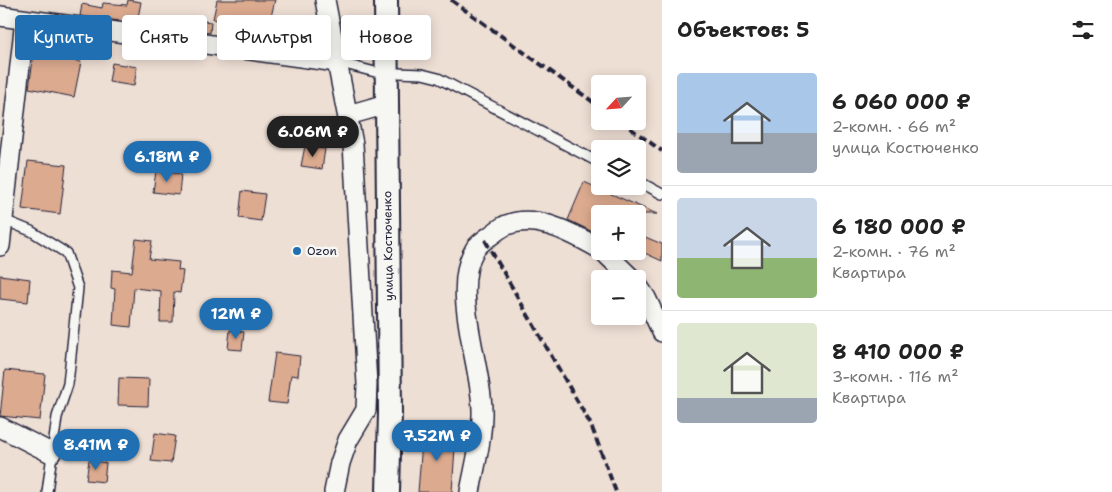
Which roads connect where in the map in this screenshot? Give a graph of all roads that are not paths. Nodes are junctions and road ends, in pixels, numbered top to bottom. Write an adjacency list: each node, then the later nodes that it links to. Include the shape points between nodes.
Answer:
1 (325, 0): 7 (street)
2 (386, 0): 8 (street, улица Костюченко)
3 (0, 16): 4 (street)
4 (15, 18)
5 (112, 32): 7 (street)
6 (22, 60): 14 (street)
7 (337, 62): 8 (lane); 10 (street)
8 (388, 73): 9 (street, улица Костюченко); 11 (lane, via 438,78)
9 (387, 104): 10 (street); 22 (street, улица Костюченко)
10 (348, 115): 21 (street, via 358,220)
11 (591, 157)
12 (646, 185): 13 (lane)
13 (662, 194)
14 (4, 220): 16 (street); 24 (lane, via 31,231 66,253 78,288 68,384 57,417)
15 (591, 245): 28 (street, via 556,228 532,220 517,220 506,224 476,248 470,260 465,300 481,382 482,412)
16 (0, 246)
17 (612, 260): 18 (street)
18 (623, 270)
19 (646, 298): 20 (street)
20 (662, 332)
21 (366, 410): 22 (street); 26 (street, via 348,440)
22 (390, 414): 27 (street, улица Костюченко)
23 (0, 427): 24 (street)
24 (51, 453): 25 (lane)
25 (46, 492)
26 (334, 492)
27 (388, 492)
28 (470, 492)

